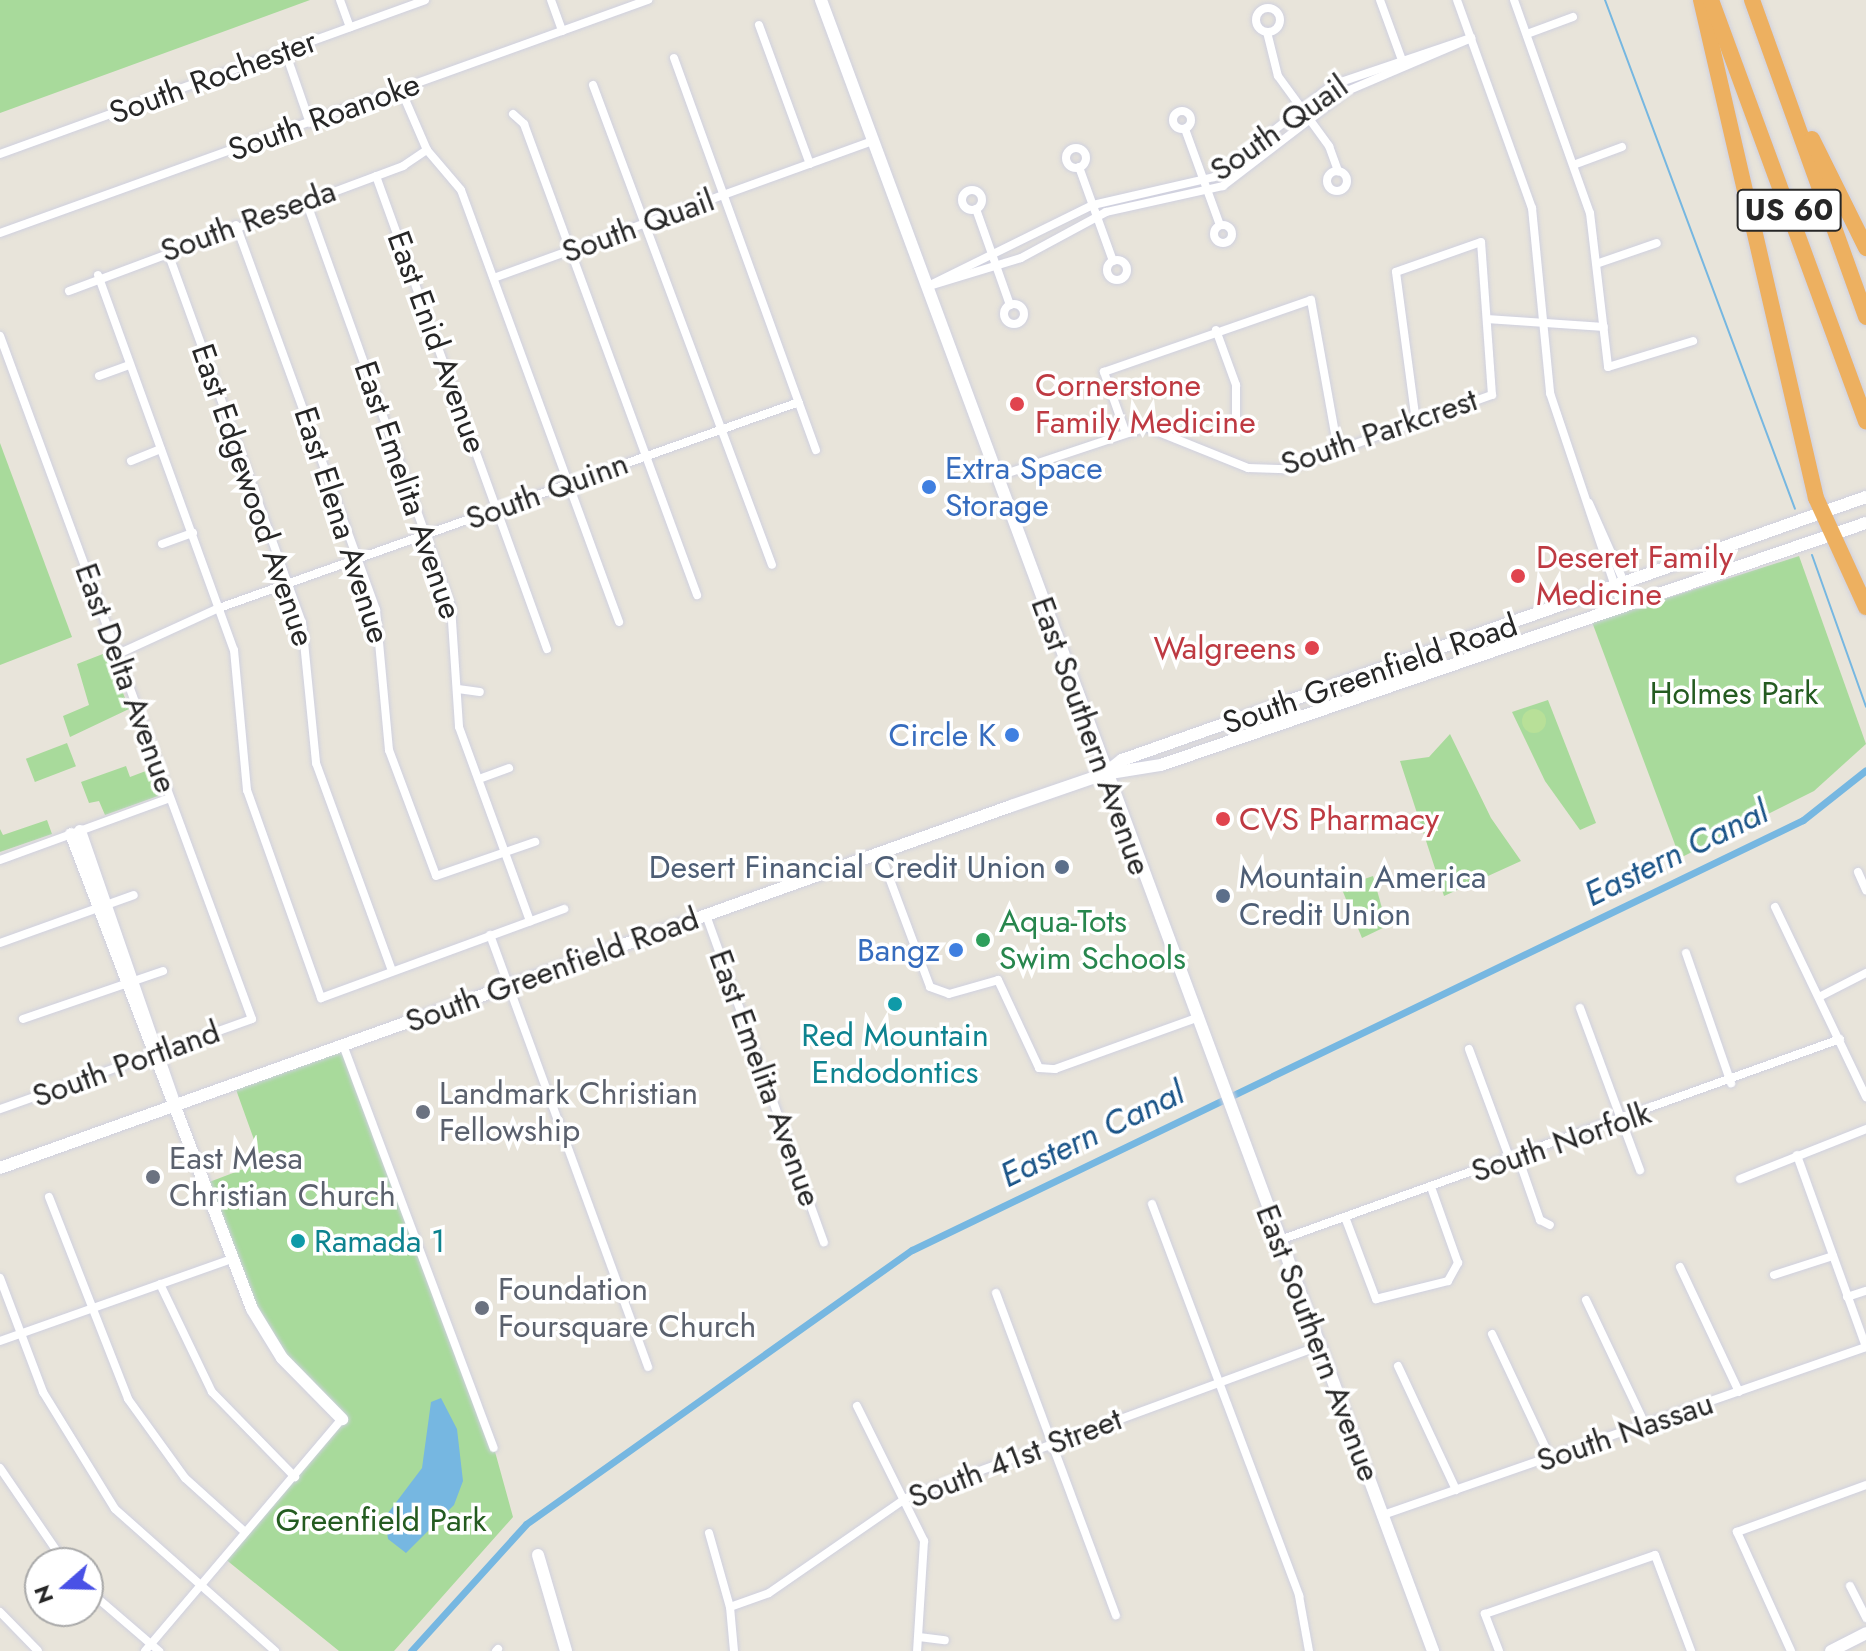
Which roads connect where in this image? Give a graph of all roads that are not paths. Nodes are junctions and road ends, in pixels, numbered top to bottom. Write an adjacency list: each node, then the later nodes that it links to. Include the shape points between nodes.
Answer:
1 (340, 0): 14 (street)
2 (425, 0): 14 (street, South Rochester)
3 (551, 0): 16 (street)
4 (648, 0): 16 (street, South Roanoke)
5 (821, 0): 33 (main road, East Southern Avenue)
6 (1380, 0): 24 (street)
7 (1457, 0): 19 (street)
8 (1514, 0): 18 (street)
9 (1701, 0): 92 (highway)
10 (1711, 0): 79 (highway, US 60)
11 (1752, 0): 15 (highway, US 60)
12 (1573, 17): 18 (street)
13 (759, 25): 37 (street)
14 (350, 27): 21 (street, South Rochester)
15 (1763, 29): 54 (highway); 68 (highway, US 60)
16 (562, 31): 27 (street, South Roanoke)
17 (1267, 32): 28 (street, via 1278,76)
18 (1527, 34): 38 (street)
19 (1471, 38): 20 (street, South Quail); 22 (street, South Quail); 70 (street, via 1535,220)
20 (1438, 44): 22 (street); 24 (street, South Quail)
21 (285, 51): 31 (street); 36 (street, South Rochester)
22 (1442, 55): 25 (street, South Quail)
23 (674, 58): 44 (street)
24 (1402, 58): 25 (street); 28 (street, South Quail, via 1343,79)
25 (1405, 68): 30 (street, South Quail, via 1347,91)
26 (593, 85): 49 (street)
27 (401, 90): 31 (street, South Roanoke); 35 (street)
28 (1302, 109): 30 (street); 42 (street, South Quail)
29 (513, 114): 55 (street, via 524,124)
30 (1310, 119): 40 (street); 43 (street, South Quail, via 1244,174)
31 (310, 123): 52 (street, South Roanoke)
32 (1185, 129): 42 (street)
33 (873, 141): 37 (street, South Quail); 65 (main road, East Southern Avenue)
34 (1622, 147): 38 (street)
35 (427, 150): 41 (street, South Reseda); 63 (street, via 461,190)
36 (0, 154)
37 (810, 164): 44 (street, South Quail)
38 (1576, 164): 59 (street)
39 (1079, 167): 46 (street)
40 (1338, 171)
41 (376, 176): 45 (street, South Reseda); 91 (street, East Enid Avenue)
42 (1204, 182): 43 (street); 46 (street, South Quail)
43 (1208, 192): 48 (street, South Quail); 51 (street)
44 (724, 195): 49 (street, South Quail); 77 (street)
45 (306, 201): 50 (street, South Reseda); 95 (street, East Emelita Avenue)
46 (1093, 205): 48 (street); 57 (street, South Quail)
47 (976, 209): 57 (street)
48 (1096, 215): 58 (street); 61 (street, South Quail)
49 (645, 222): 55 (street, South Quail); 81 (street)
50 (236, 225): 56 (street, South Reseda); 98 (street, East Elena Avenue)
51 (1220, 225)
52 (0, 233)
53 (1657, 243): 59 (street)
54 (1866, 248)
55 (570, 249): 63 (street, South Quail); 86 (street)
56 (167, 250): 62 (street, South Reseda); 100 (street, East Edgewood Avenue)
57 (992, 257): 60 (street, South Quail); 61 (street)
58 (1113, 261)
59 (1599, 263): 71 (street)
60 (965, 267): 64 (street); 65 (street, South Quail)
61 (996, 267): 64 (street, South Quail); 67 (street)
62 (98, 275): 66 (street, South Reseda); 75 (street)
63 (494, 278): 89 (street)
64 (969, 278): 65 (street, South Quail)
65 (926, 287): 88 (main road, East Southern Avenue)
66 (69, 291)
67 (1010, 305)
68 (1866, 317)
69 (1487, 319): 70 (street); 78 (street, South Parkcrest, via 1492,395); 78 (street, via 1481,242 1396,272)
70 (1544, 324): 71 (street); 101 (street, via 1550,393)
71 (1604, 327): 74 (street, via 1608,367)
72 (1216, 330): 80 (street, via 1236,385); 82 (street, via 1104,372); 85 (street, via 1311,300)
73 (0, 336): 108 (street, East Delta Avenue)
74 (1693, 341)
75 (130, 365): 76 (street); 83 (street)
76 (99, 376)
77 (799, 402): 81 (street, South Quinn); 84 (street)
78 (1416, 421): 85 (street, South Parkcrest)
79 (1866, 421)
80 (1236, 426)
81 (722, 429): 86 (street, South Quinn); 99 (street)
82 (1125, 431): 85 (street, South Parkcrest, via 1162,428 1266,470); 88 (street, South Parkcrest)
83 (161, 449): 87 (street); 94 (street)
84 (816, 450)
85 (1338, 450)
86 (645, 456): 89 (street, South Quinn); 102 (street)
87 (131, 461)
88 (996, 477): 116 (main road, East Southern Avenue)
89 (570, 483): 91 (street, South Quinn); 106 (street)
90 (1866, 497): 92 (main road, South Greenfield Road)
91 (498, 509): 95 (street, South Quinn); 107 (street, East Enid Avenue)
92 (1820, 513): 96 (highway); 101 (main road, South Greenfield Road)
93 (1866, 523): 96 (main road, South Greenfield Road)
94 (193, 533): 97 (street); 105 (street)
95 (428, 534): 98 (street, South Quinn); 110 (street, East Emelita Avenue, via 453,615)
96 (1828, 536): 103 (main road, South Greenfield Road); 104 (highway)
97 (162, 544)
98 (359, 559): 100 (street, South Quinn); 121 (street, East Elena Avenue, via 382,633 389,750 436,876)
99 (772, 565)
100 (290, 583): 105 (street, South Quinn); 136 (street, East Edgewood Avenue, via 309,649 316,763)
101 (1621, 587): 103 (street); 109 (main road, South Greenfield Road)
102 (697, 595)
103 (1626, 602): 113 (main road, South Greenfield Road)
104 (1866, 607)
105 (219, 608): 108 (street, South Quinn); 136 (street, via 237,665 236,728 247,790 321,998)
106 (619, 622)
107 (547, 649)
108 (118, 654): 118 (street, East Delta Avenue)
109 (1363, 675): 112 (main road, South Greenfield Road); 113 (main road, via 1300,706)
110 (458, 689): 111 (street); 117 (street, East Emelita Avenue, via 459,727)
111 (480, 692)
112 (1279, 705): 114 (main road); 116 (main road, South Greenfield Road, via 1122,760)
113 (1293, 717): 114 (main road, South Greenfield Road)
114 (1221, 743): 116 (main road, South Greenfield Road, via 1129,775)
115 (509, 768): 117 (street)
116 (1104, 774): 122 (main road, South Greenfield Road); 142 (main road, East Southern Avenue)
117 (479, 779): 121 (street, East Emelita Avenue)
118 (170, 798): 119 (street); 144 (street, East Delta Avenue)
119 (76, 833): 123 (street); 127 (main road)
120 (535, 842): 121 (street)
121 (505, 852): 131 (street, East Emelita Avenue)
122 (880, 853): 130 (main road, South Greenfield Road); 142 (street, via 930,987 949,994 998,980 1039,1068 1055,1069)
123 (0, 860)
124 (1858, 872): 125 (street)
125 (1866, 890)
126 (134, 895): 127 (street)
127 (103, 906): 133 (street); 138 (main road)
128 (1775, 907): 140 (street)
129 (564, 909): 131 (street)
130 (706, 915): 139 (main road, South Greenfield Road); 166 (street, East Emelita Avenue)
131 (530, 921): 132 (street)
132 (490, 935): 136 (street); 139 (street)
133 (0, 943)
134 (1686, 953): 149 (street)
135 (163, 971): 138 (street)
136 (392, 971)
137 (1866, 973): 140 (street)
138 (131, 982): 143 (street); 148 (main road)
139 (509, 985): 146 (main road, South Greenfield Road); 184 (street)
140 (1821, 996): 145 (street)
141 (1580, 1008): 153 (street)
142 (1197, 1018): 165 (main road, East Southern Avenue)
143 (23, 1019)
144 (252, 1019): 148 (street, South Portland)
145 (1840, 1039): 149 (street, South Norfolk); 150 (street)
146 (343, 1045): 151 (main road, South Greenfield Road); 191 (street)
147 (1469, 1049): 156 (street)
148 (157, 1054): 151 (main road); 152 (street, South Portland)
149 (1731, 1083): 153 (street, South Norfolk)
150 (1866, 1097)
151 (175, 1105): 157 (main road, South Greenfield Road); 168 (main road)
152 (0, 1109)
153 (1622, 1121): 156 (street, South Norfolk); 158 (street)
154 (1866, 1129): 155 (street)
155 (1797, 1155): 159 (street); 167 (street)
156 (1514, 1158): 160 (street, South Norfolk); 164 (street, via 1540,1220)
157 (0, 1168)
158 (1640, 1170)
159 (1740, 1179)
160 (1431, 1187): 163 (street, South Norfolk); 163 (street, via 1456,1275 1388,1301 1376,1299)
161 (49, 1197): 177 (street)
162 (1152, 1204): 185 (street)
163 (1345, 1217): 165 (street, South Norfolk)
164 (1550, 1225)
165 (1280, 1240): 181 (main road, East Southern Avenue)
166 (824, 1242)
167 (1833, 1256): 170 (street); 175 (street)
168 (231, 1259): 172 (street); 188 (main road, via 265,1336)
169 (1680, 1267): 186 (street)
170 (1774, 1275)
171 (0, 1278): 178 (street)
172 (160, 1284): 177 (street); 194 (street, via 212,1392)
173 (1866, 1291): 175 (street)
174 (996, 1293): 190 (street)
175 (1847, 1297): 182 (street)
176 (1586, 1300): 189 (street)
177 (89, 1310): 178 (street); 199 (street, via 128,1399 156,1442)
178 (20, 1334): 180 (street); 204 (street, via 88,1472 144,1541)
179 (1492, 1334): 192 (street)
180 (0, 1341)
181 (1320, 1346): 185 (street, South 41st Street); 198 (main road, East Southern Avenue)
182 (1866, 1347): 186 (street, South Nassau)
183 (1398, 1366): 196 (street)
184 (648, 1367)
185 (1219, 1383): 190 (street, South 41st Street); 220 (street, via 1299,1596)
186 (1739, 1392): 189 (street, South Nassau)
187 (857, 1406): 197 (street)
188 (342, 1419): 194 (street)
189 (1645, 1424): 192 (street, South Nassau)
190 (1051, 1443): 197 (street, South 41st Street); 208 (street)
191 (494, 1448)
192 (1550, 1457): 196 (street, South Nassau)
193 (0, 1468): 201 (street)
194 (295, 1477): 199 (street)
195 (1866, 1485): 224 (street, via 1737,1532)
196 (1456, 1490): 198 (street, South Nassau)
197 (906, 1498): 206 (street, South 41st Street, via 769,1593); 211 (street, via 926,1560)
198 (1383, 1515): 221 (main road, East Southern Avenue)
199 (245, 1532): 204 (street)
200 (709, 1533): 206 (street)
201 (54, 1547)
202 (538, 1555): 217 (main road)
203 (1850, 1586): 209 (street)
204 (200, 1588): 213 (street); 216 (street)
205 (104, 1605): 213 (street)
206 (730, 1607): 218 (street)
207 (0, 1612): 214 (street)
208 (1116, 1615)
209 (1866, 1618)
210 (1866, 1633): 225 (main road)
211 (919, 1637): 212 (street); 219 (street)
212 (945, 1640)
213 (148, 1647): 215 (street)
214 (38, 1651)
215 (159, 1651)
216 (275, 1651)
217 (566, 1651)
218 (734, 1651)
219 (917, 1651)
220 (1309, 1651)
221 (1433, 1651)
222 (1499, 1651): 223 (street, via 1485,1614 1655,1555)
223 (1691, 1651)
224 (1791, 1651)
225 (1831, 1651)

